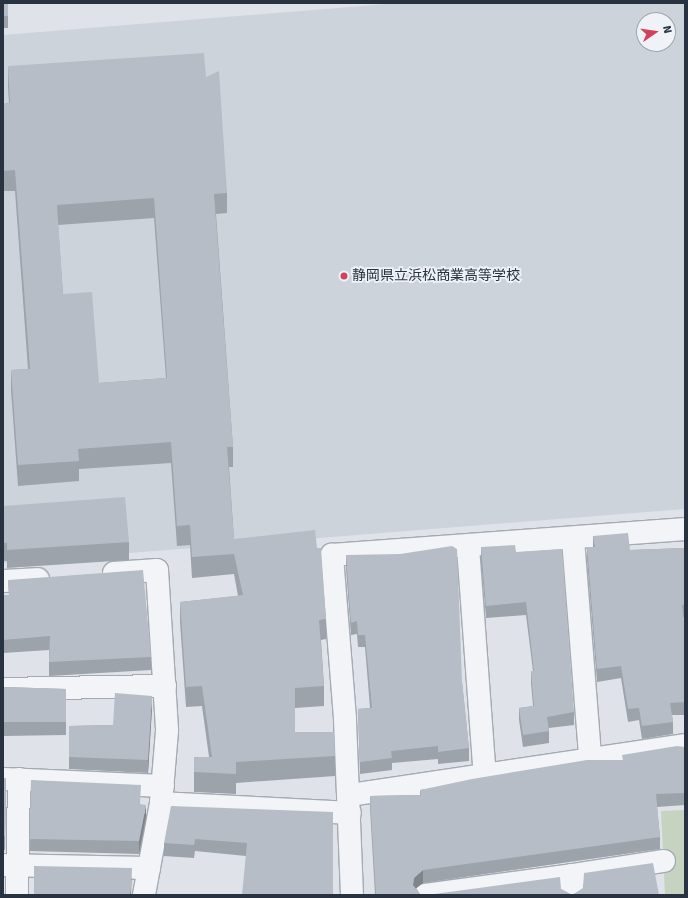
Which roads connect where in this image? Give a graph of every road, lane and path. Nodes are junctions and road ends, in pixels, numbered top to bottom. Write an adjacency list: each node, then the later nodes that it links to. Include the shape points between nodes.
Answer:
1 (685, 529): 2 (street)
2 (573, 539): 3 (street); 10 (street)
3 (468, 547): 11 (street); 14 (street, via 332,555)
4 (96, 575): 7 (street, via 158,570)
5 (57, 577): 6 (street)
6 (3, 581)
7 (165, 686): 8 (street); 13 (street)
8 (3, 689)
9 (685, 745): 10 (street)
10 (590, 757): 11 (street, via 544,769)
11 (485, 776): 14 (street)
12 (11, 779): 13 (street); 16 (street)
13 (162, 795): 14 (street); 17 (street)
14 (350, 804): 21 (street)
15 (664, 861): 18 (street)
16 (10, 865): 17 (street); 19 (street)
17 (149, 868): 20 (street)
18 (572, 885): 22 (street)
19 (17, 895)
20 (144, 895)
21 (352, 895)
22 (425, 895)

